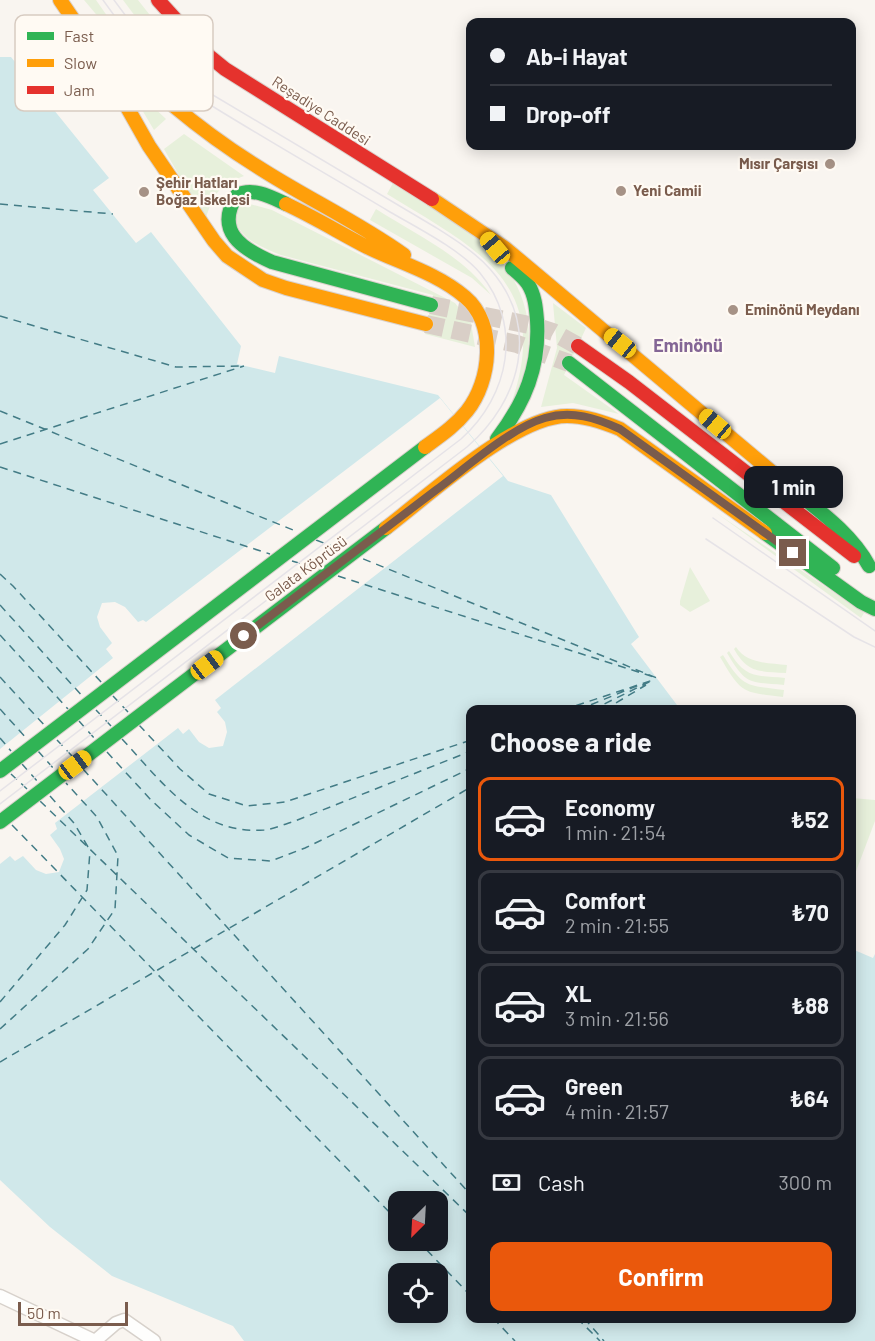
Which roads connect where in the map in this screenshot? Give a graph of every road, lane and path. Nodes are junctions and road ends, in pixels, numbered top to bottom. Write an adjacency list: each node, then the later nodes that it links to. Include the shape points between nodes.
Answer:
1 (60, 0): 4 (main road)
2 (66, 0): 5 (main road)
3 (158, 0): 6 (main road, Reşadiye Caddesi)
4 (70, 15)
5 (80, 15)
6 (171, 15)
7 (213, 60): 10 (main road, Reşadiye Caddesi)
8 (129, 111): 13 (main road, via 149,146 227,256 263,280 286,288)
9 (178, 111): 11 (main road, via 283,183 392,246)
10 (481, 231): 16 (main road, via 528,284 536,302 539,342 529,390); 17 (main road, via 839,528)
11 (418, 268): 12 (main road, via 393,260 259,193 237,195 228,213 231,233 240,244 268,260); 20 (main road, Galata Köprüsü, via 469,300 476,309 485,334 486,363 483,382 470,410)
12 (431, 305)
13 (426, 324)
14 (578, 346): 17 (main road)
15 (569, 363): 18 (main road)
16 (488, 450): 19 (main road, via 543,418 597,418 620,429); 21 (main road, Galata Köprüsü)
17 (872, 568)
18 (875, 603)
19 (875, 609)
20 (0, 771)
21 (0, 822)
22 (0, 1296): 23 (street)
23 (95, 1341): 24 (street, via 124,1320)
24 (154, 1341)

